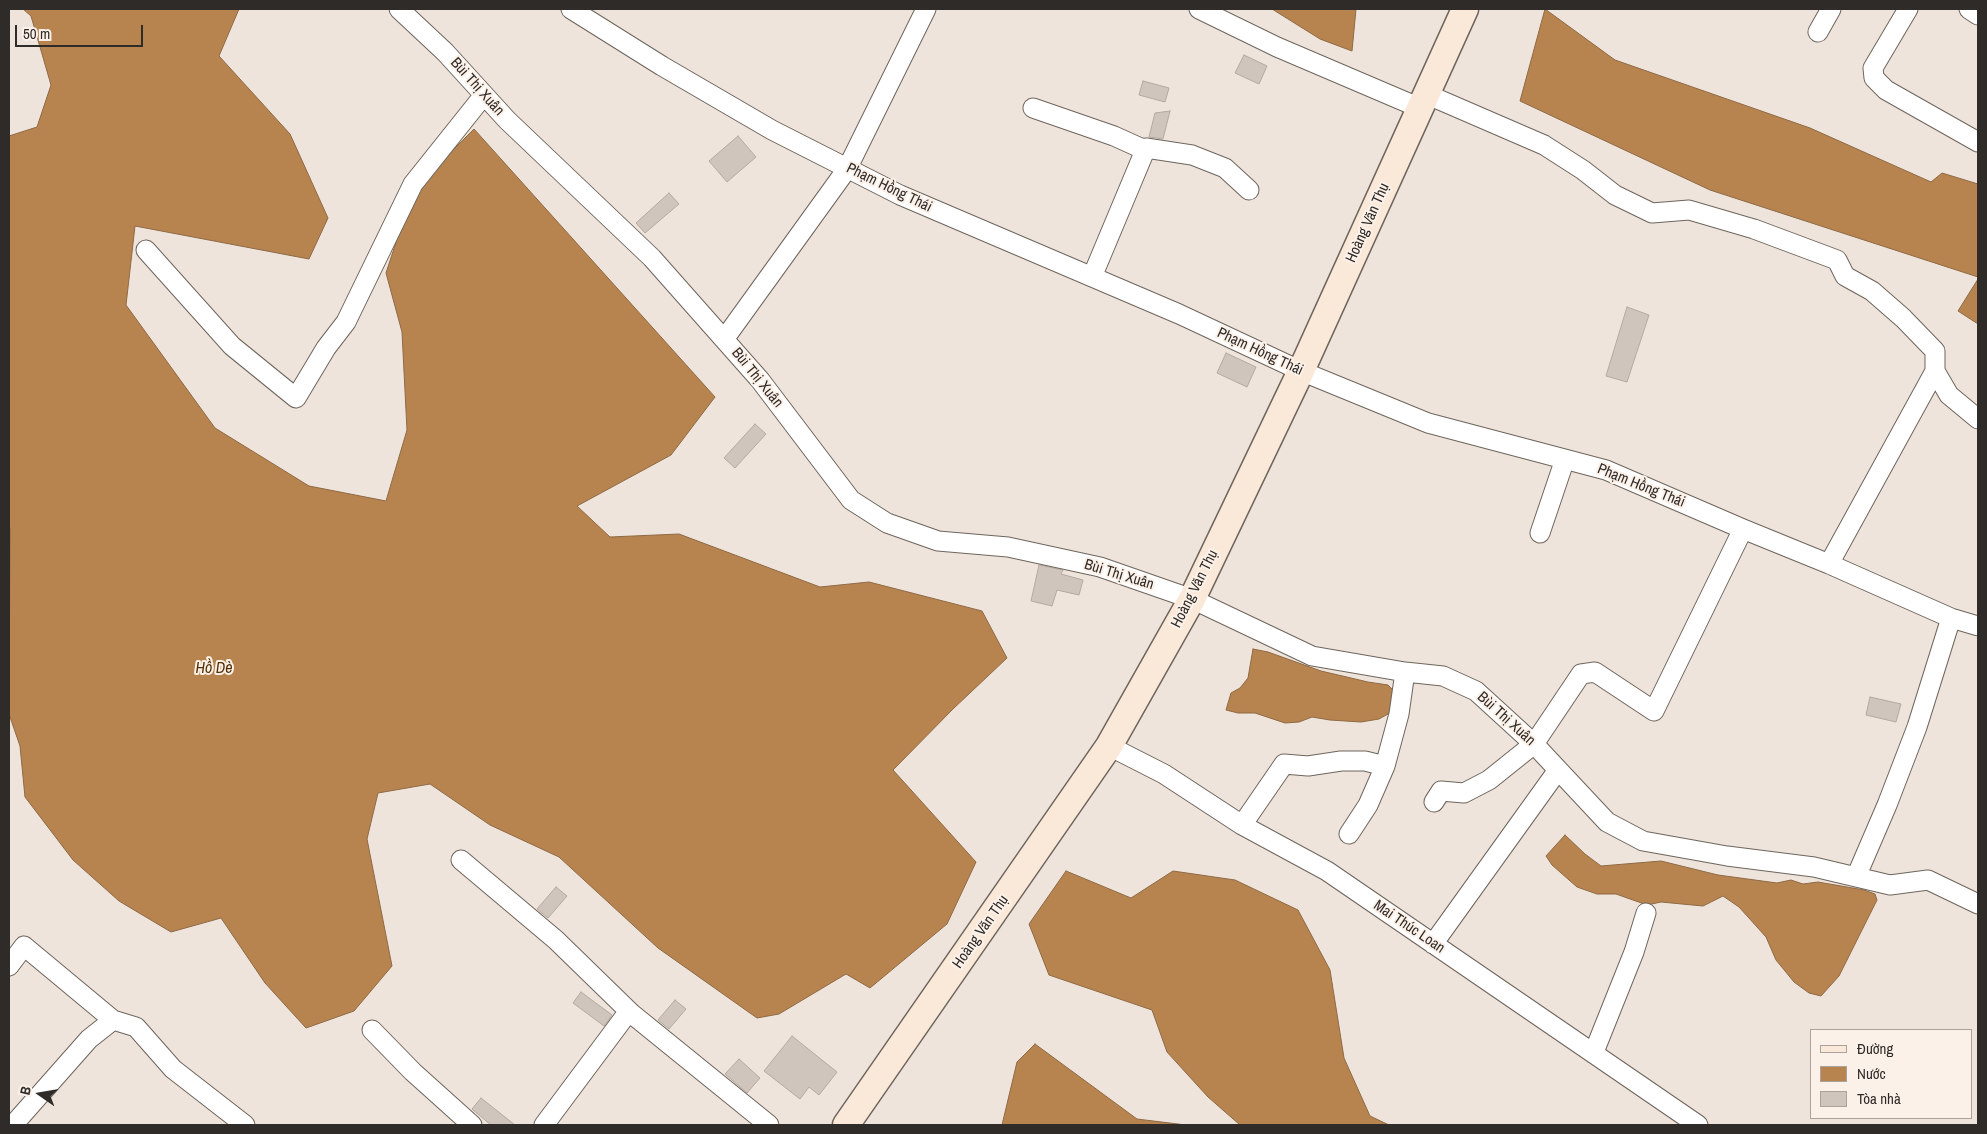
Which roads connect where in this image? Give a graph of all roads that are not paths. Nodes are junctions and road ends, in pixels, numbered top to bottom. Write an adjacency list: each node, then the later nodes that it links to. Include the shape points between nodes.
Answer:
1 (399, 9): 11 (street, Bùi Thị Xuân)
2 (571, 9): 16 (street, Phạm Hồng Thái, via 764,125)
3 (926, 9): 16 (street)
4 (1198, 9): 12 (street, via 1277,48)
5 (1465, 9): 12 (main road, Hoàng Văn Thụ)
6 (1831, 9): 10 (street)
7 (1908, 9): 14 (street, via 1873,68 1874,78 1886,90)
8 (1969, 9): 9 (street)
9 (1978, 15)
10 (1818, 32)
11 (484, 95): 18 (street, via 413,184 346,322 296,398 232,346); 20 (street, Bùi Thị Xuân, via 652,258)
12 (1423, 101): 21 (main road, Hoàng Văn Thụ); 22 (street, via 1544,145 1615,195 1652,214 1689,210 1754,229 1837,260 1846,276 1872,290 1935,352)
13 (1033, 108): 15 (street)
14 (1978, 142)
15 (1145, 150): 17 (street, via 1192,155 1226,168); 19 (street)
16 (848, 169): 19 (street, Phạm Hồng Thái, via 900,196); 20 (street)
17 (1248, 190)
18 (146, 250)
19 (1092, 277): 21 (street, Phạm Hồng Thái)
20 (725, 338): 28 (street, Bùi Thị Xuân, via 851,500 888,523 938,540 1008,547 1100,566)
21 (1301, 371): 24 (street, Phạm Hồng Thái, via 1428,422); 28 (main road, Hoàng Văn Thụ)
22 (1935, 372): 23 (street, via 1950,394); 27 (street)
23 (1978, 419)
24 (1565, 458): 25 (street, Phạm Hồng Thái, via 1606,470); 26 (street)
25 (1742, 529): 27 (street, Phạm Hồng Thái); 32 (street, via 1654,711 1595,672 1581,674)
26 (1540, 533)
27 (1829, 564): 29 (street, Phạm Hồng Thái)
28 (1192, 599): 31 (street, Bùi Thị Xuân, via 1312,656); 33 (main road, Hoàng Văn Thụ)
29 (1951, 618): 30 (street, Phạm Hồng Thái); 40 (street, via 1917,727)
30 (1978, 626)
31 (1405, 672): 32 (street, Bùi Thị Xuân, via 1443,676 1476,691); 34 (street, via 1399,714)
32 (1534, 744): 35 (street, Bùi Thị Xuân); 36 (street, via 1489,780 1464,793 1441,791)
33 (1109, 746): 37 (street, Mai Thúc Loan, via 1164,774); 54 (main road, Hoàng Văn Thụ)
34 (1385, 766): 37 (street, via 1365,761 1308,766 1284,764); 38 (street, via 1368,805)
35 (1558, 770): 40 (street, Bùi Thị Xuân, via 1607,822 1643,841); 43 (street)
36 (1434, 802)
37 (1242, 825): 43 (street, Mai Thúc Loan, via 1327,871)
38 (1349, 834)
39 (461, 860): 45 (street, via 556,940)
40 (1856, 877): 41 (street, Bùi Thị Xuân, via 1890,885 1928,880)
41 (1978, 904)
42 (1646, 913): 48 (street)
43 (1433, 944): 48 (street, Mai Thúc Loan)
44 (9, 966): 46 (street, via 24,946)
45 (629, 1011): 52 (street); 53 (street)
46 (113, 1020): 49 (street, via 89,1039); 50 (street, via 136,1027 173,1069)
47 (372, 1030): 51 (street)
48 (1594, 1052): 55 (street, Mai Thúc Loan)
49 (13, 1125)
50 (245, 1125)
51 (472, 1125)
52 (544, 1125)
53 (769, 1125)
54 (846, 1125)
55 (1698, 1125)

